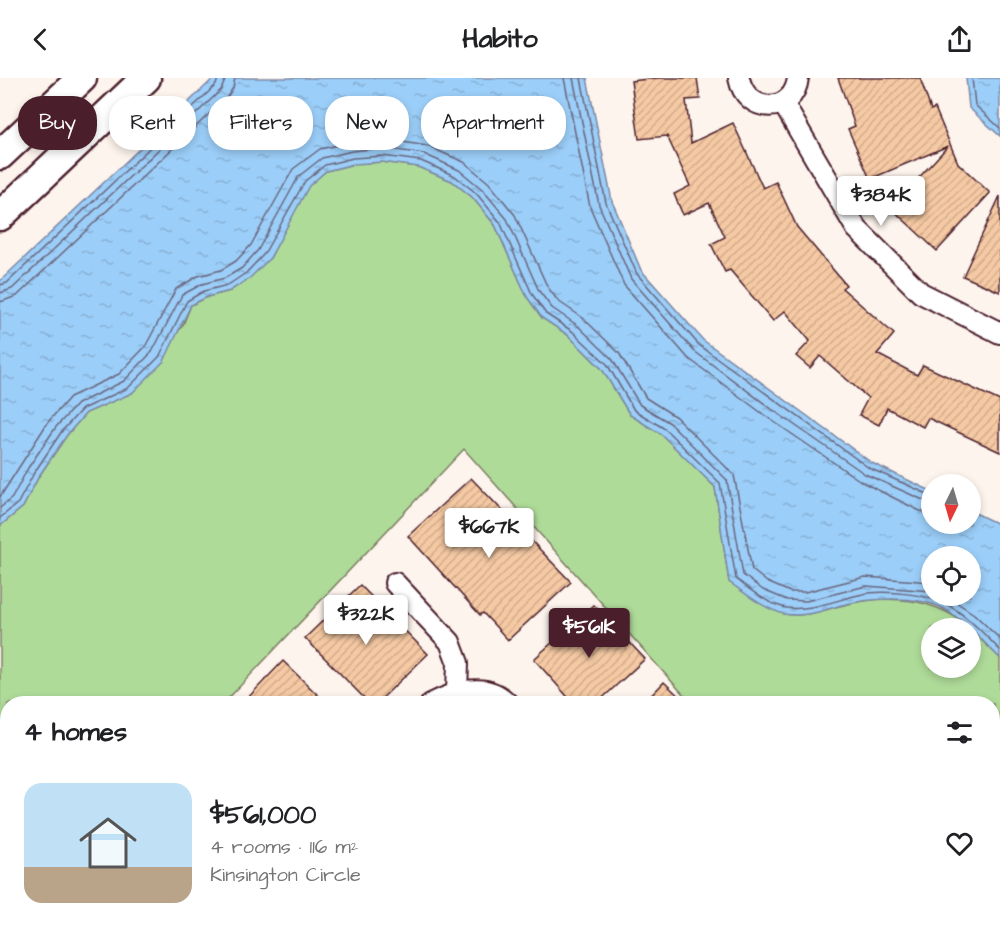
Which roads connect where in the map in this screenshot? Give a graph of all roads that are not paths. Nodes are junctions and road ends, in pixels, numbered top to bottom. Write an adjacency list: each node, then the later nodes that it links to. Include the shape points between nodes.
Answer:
1 (82, 78): 6 (main road)
2 (146, 78): 7 (main road)
3 (739, 78): 5 (street, via 742,90 760,105)
4 (798, 78): 5 (street, via 792,96)
5 (783, 103): 8 (street, via 856,228 921,293)
6 (0, 155)
7 (0, 216)
8 (1000, 333)
9 (394, 583): 10 (street, via 450,642 458,663)
10 (457, 691): 11 (street); 12 (street, via 482,690)
11 (447, 696)
12 (499, 696)

